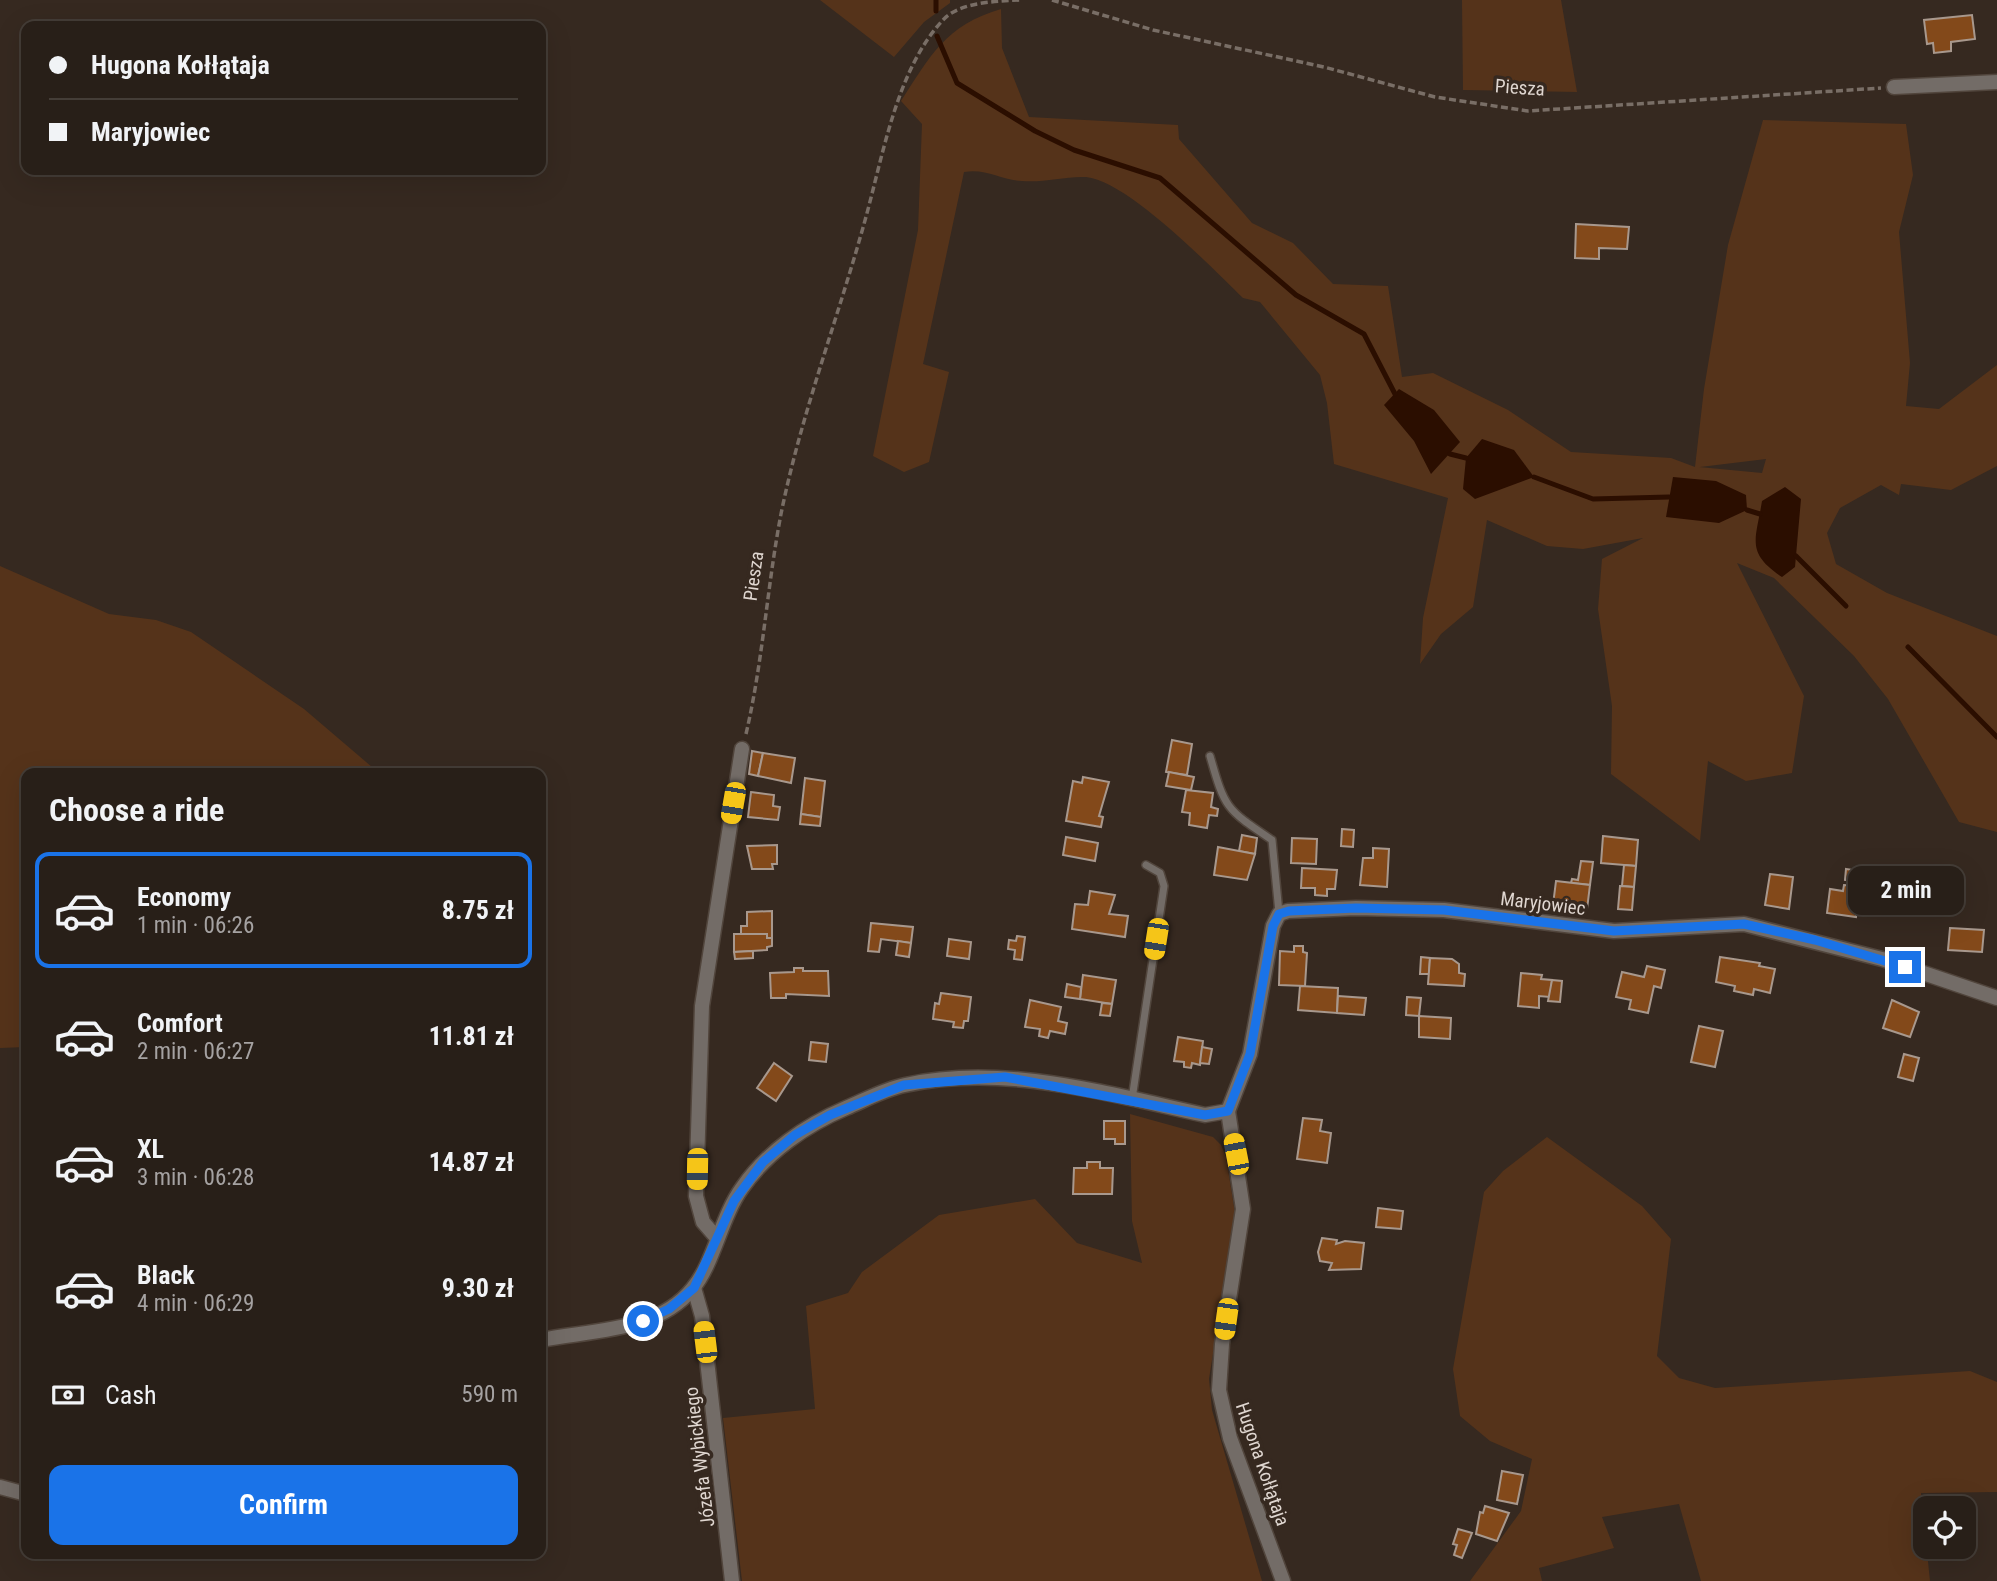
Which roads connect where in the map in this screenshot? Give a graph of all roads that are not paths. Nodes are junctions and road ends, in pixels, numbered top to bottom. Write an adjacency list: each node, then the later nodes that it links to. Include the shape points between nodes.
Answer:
1 (1997, 82): 2 (street)
2 (1894, 88)
3 (742, 749): 10 (street, via 702,1006 696,1196 703,1222)
4 (1210, 756): 6 (lane, via 1223,801 1272,840)
5 (1146, 865): 8 (lane, via 1160,873 1164,886)
6 (1279, 914): 7 (street, Maryjowiec, via 1356,908 1444,910 1614,931 1744,924 1882,959); 9 (street, via 1265,963 1250,1054)
7 (1997, 998)
8 (1132, 1099): 9 (street, via 1205,1115); 10 (street, via 1005,1077 904,1085 830,1115 795,1135 741,1188)
9 (1228, 1111): 16 (street, Hugona Kołłątaja, via 1243,1209 1219,1390 1230,1438)
10 (716, 1237): 11 (street)
11 (694, 1288): 12 (street, via 669,1309 643,1321); 15 (street, Józefa Wybickiego, via 702,1316)
12 (546, 1339)
13 (0, 1487): 14 (street)
14 (21, 1493)
15 (732, 1581)
16 (1283, 1581)

